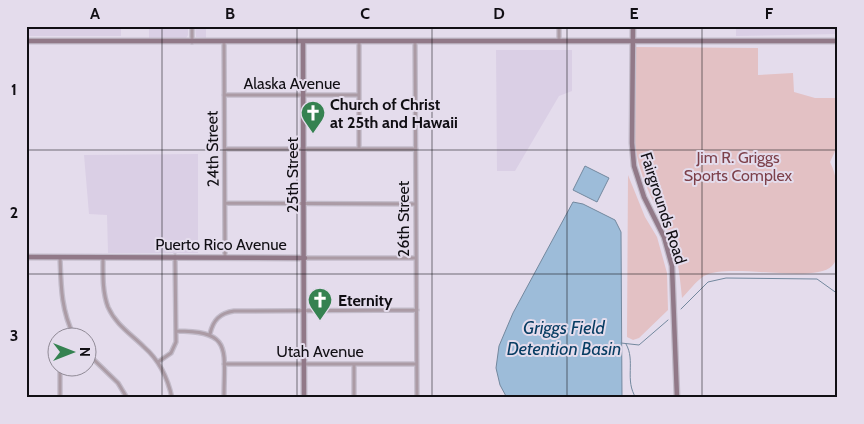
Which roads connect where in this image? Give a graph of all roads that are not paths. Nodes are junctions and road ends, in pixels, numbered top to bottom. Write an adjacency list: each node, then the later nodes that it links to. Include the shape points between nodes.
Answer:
1 (192, 26): 10 (street)
2 (559, 26): 7 (street)
3 (633, 26): 12 (main road, Fairgrounds Road)
4 (303, 41): 5 (main road); 11 (main road); 14 (main road, 25th Street)
5 (359, 41): 6 (main road); 15 (street)
6 (415, 41): 7 (main road); 19 (street, 26th Street)
7 (559, 41): 12 (main road)
8 (838, 41): 12 (main road)
9 (26, 42): 10 (main road)
10 (192, 42): 11 (main road)
11 (224, 42): 13 (street, 24th Street)
12 (633, 42): 49 (main road, Fairgrounds Road, via 634,166 672,266)
13 (224, 95): 14 (street, Alaska Avenue); 17 (street, 24th Street)
14 (304, 95): 15 (street, Alaska Avenue); 18 (main road, 25th Street)
15 (359, 95): 16 (street)
16 (359, 148): 18 (street); 19 (street)
17 (225, 149): 18 (street); 21 (street, 24th Street)
18 (305, 149): 20 (main road, 25th Street)
19 (416, 149): 22 (street, 26th Street)
20 (305, 202): 21 (street); 22 (street); 28 (main road, 25th Street)
21 (226, 203): 24 (street, 24th Street)
22 (416, 204): 29 (street, 26th Street)
23 (175, 256): 24 (main road, Puerto Rico Avenue); 27 (main road, Puerto Rico Avenue); 33 (street)
24 (225, 256): 28 (main road, Puerto Rico Avenue)
25 (26, 257): 26 (main road, Puerto Rico Avenue)
26 (60, 257): 27 (main road, Puerto Rico Avenue); 32 (street, via 61,296)
27 (103, 257): 35 (street, via 105,295 112,315)
28 (305, 258): 29 (street, Puerto Rico Avenue); 31 (main road, 25th Street)
29 (416, 258): 30 (street, 26th Street)
30 (417, 310): 31 (street); 39 (street, 26th Street)
31 (304, 311): 34 (street, via 225,312 217,318); 40 (main road, 25th Street)
32 (69, 326)
33 (176, 332): 34 (street); 35 (street, via 171,352)
34 (210, 334): 37 (street, via 223,348)
35 (158, 362): 44 (street)
36 (98, 364): 42 (street, via 118,383)
37 (224, 364): 40 (street, Utah Avenue); 45 (street)
38 (354, 364): 39 (street, Utah Avenue); 40 (street, Utah Avenue); 47 (street)
39 (416, 364): 48 (street, 26th Street)
40 (304, 365): 46 (main road, 25th Street)
41 (60, 376): 43 (street)
42 (125, 397)
43 (60, 398)
44 (172, 398)
45 (224, 398)
46 (304, 398)
47 (354, 398)
48 (417, 398)
49 (677, 398)

